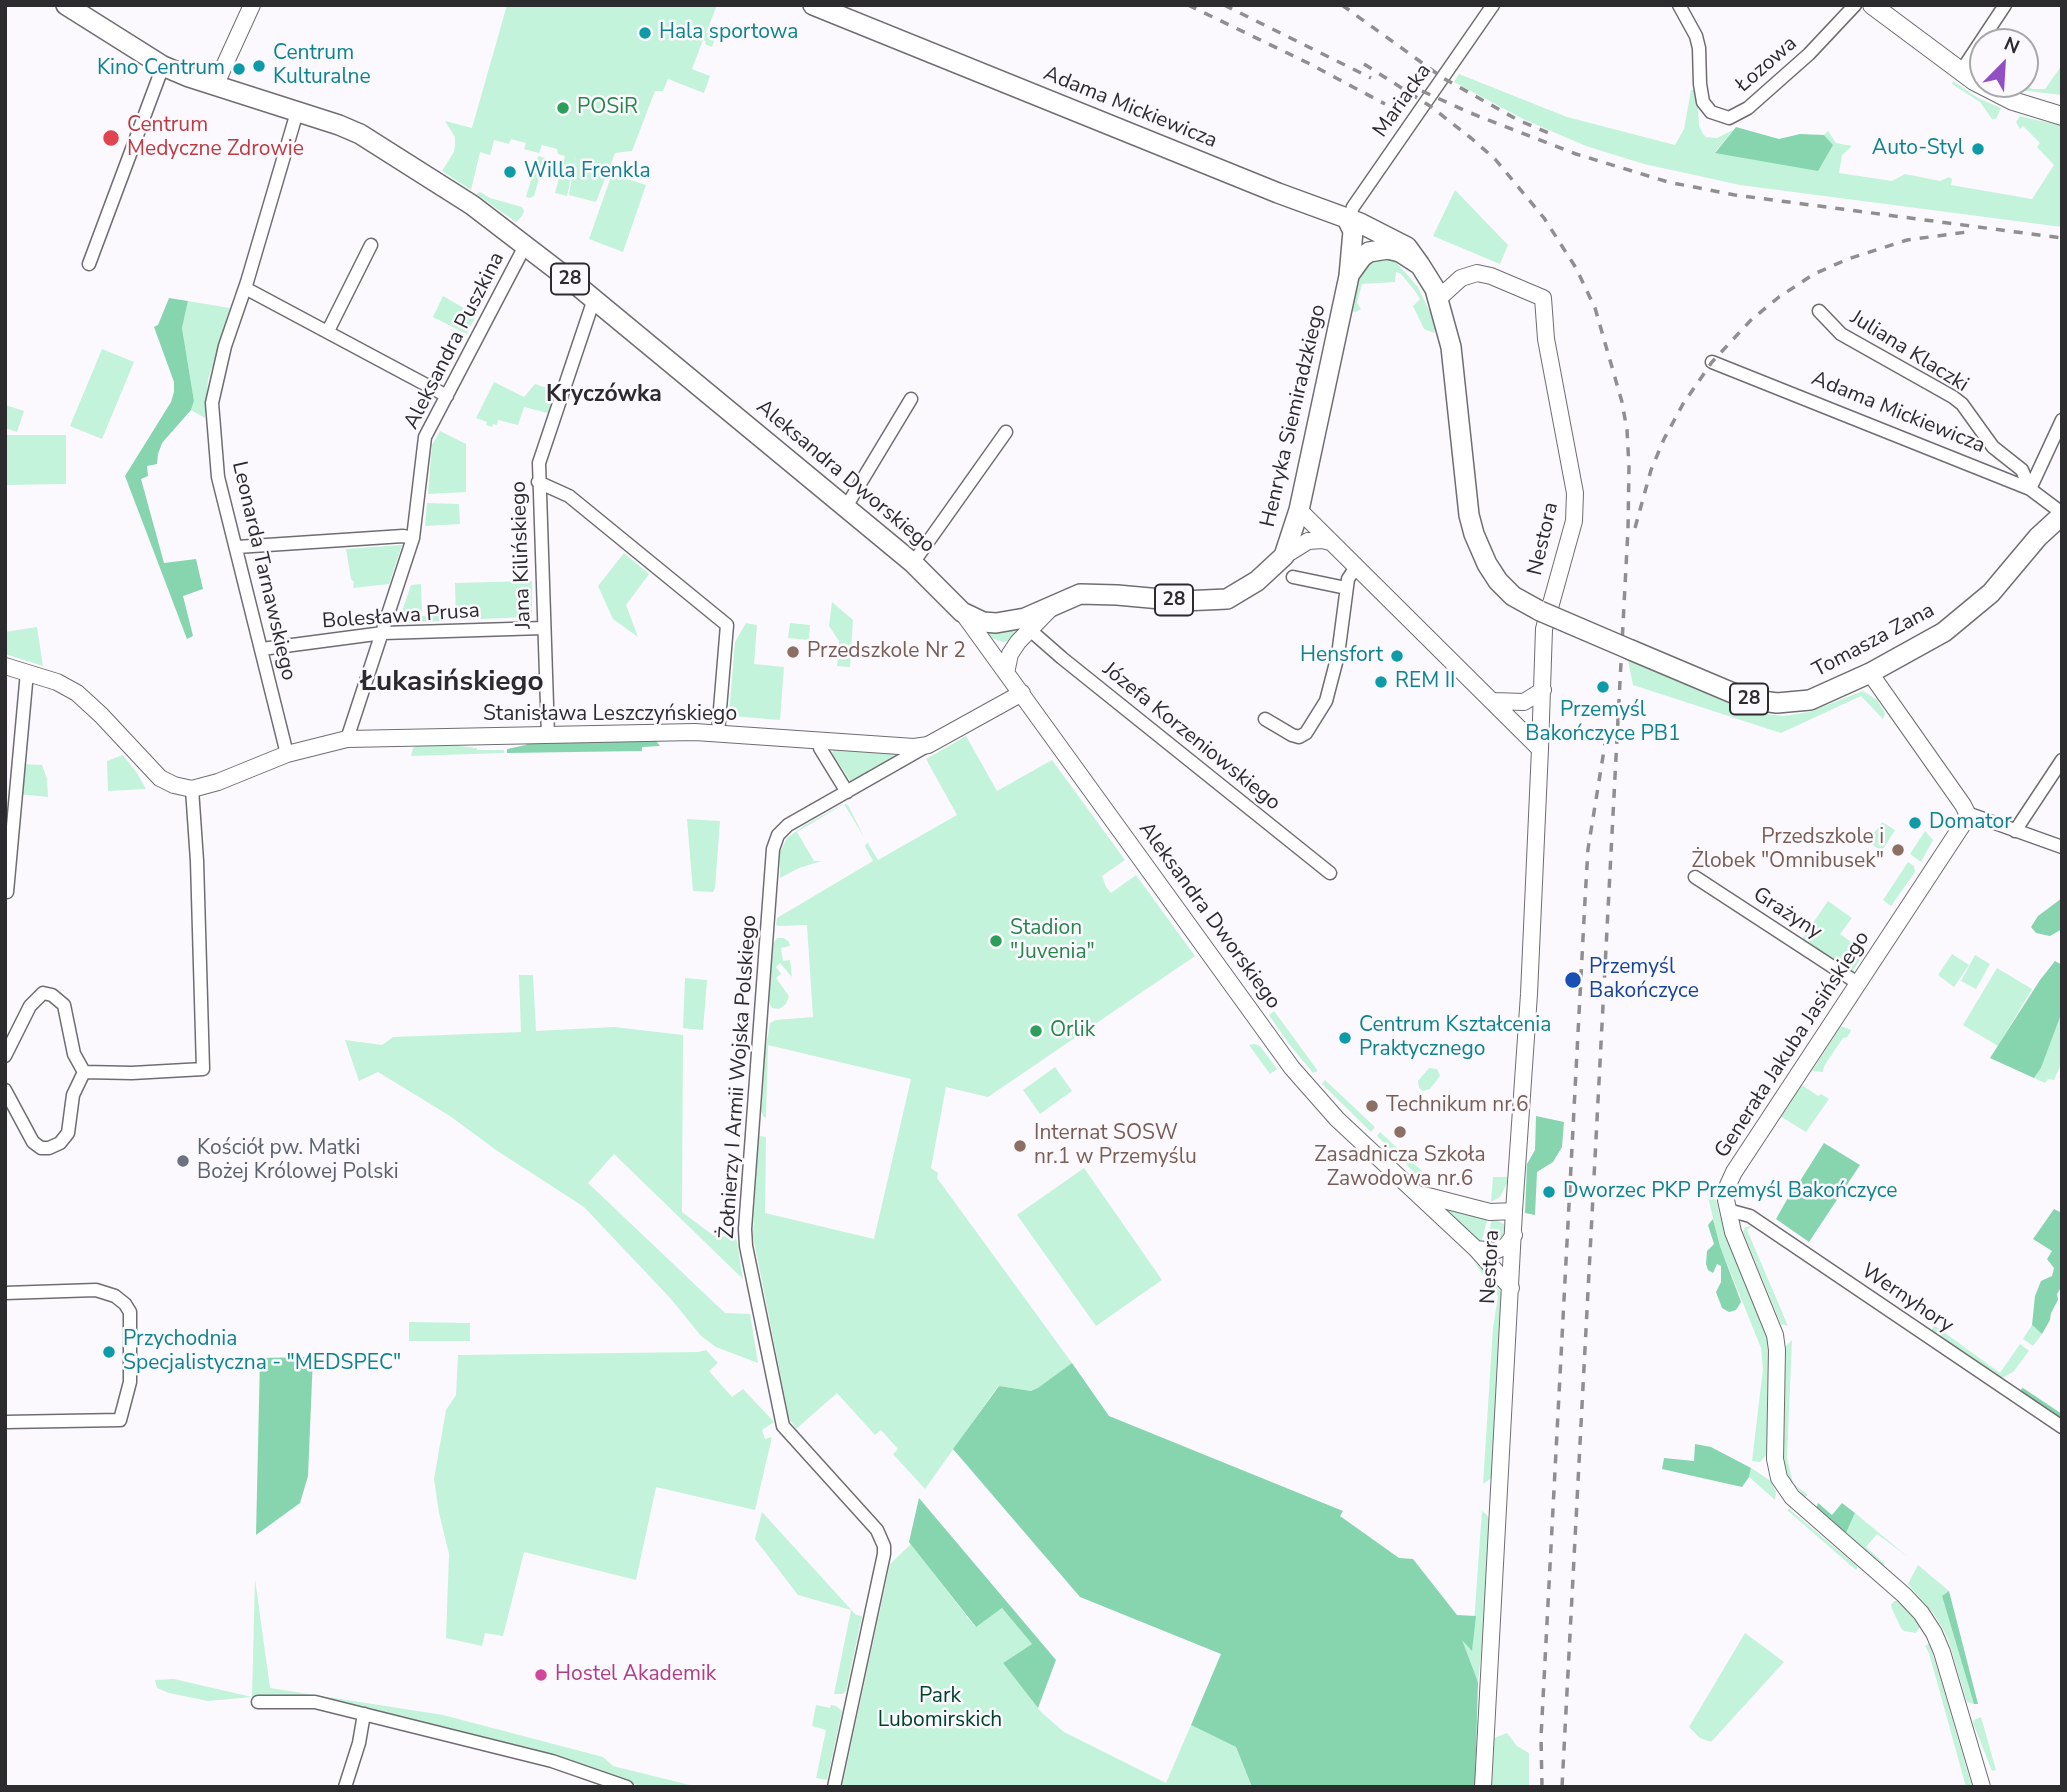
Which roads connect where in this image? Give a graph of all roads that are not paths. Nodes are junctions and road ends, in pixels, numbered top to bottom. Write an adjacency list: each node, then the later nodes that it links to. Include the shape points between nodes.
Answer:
1 (66, 5): 9 (main road, Aleksandra Dworskiego / 28)
2 (252, 5): 11 (street)
3 (813, 5): 16 (main road, Adama Mickiewicza / 28)
4 (1493, 5): 16 (street, Mariacka)
5 (1679, 5): 6 (street, Łozowa, via 1699,48 1703,102 1711,112 1729,118 1748,108 1809,54)
6 (1855, 5)
7 (1872, 5): 10 (main road)
8 (2005, 5): 10 (street)
9 (163, 66): 11 (main road, Aleksandra Dworskiego / 28); 19 (street)
10 (1960, 73): 12 (main road)
11 (215, 86): 14 (main road, Aleksandra Dworskiego / 28)
12 (2013, 101): 13 (main road); 15 (main road)
13 (2062, 103)
14 (297, 112): 17 (main road, Aleksandra Dworskiego / 28, via 360,134); 22 (street, Leonarda Tarnawskiego)
15 (2062, 116)
16 (1348, 220): 20 (main road, Adama Mickiewicza / 28, via 1407,247); 21 (main road, Henryka Siemiradzkiego, via 1353,232)
17 (526, 244): 24 (main road, Aleksandra Dworskiego / 28); 28 (street, Aleksandra Puszkina)
18 (371, 245): 26 (street)
19 (89, 264)
20 (1420, 265): 21 (main road, via 1400,252 1377,250 1362,257); 23 (main road, 28)
21 (1349, 276): 35 (main road, Henryka Siemiradzkiego)
22 (245, 288): 26 (street); 39 (street, Leonarda Tarnawskiego, via 225,345 212,403 218,477)
23 (1439, 298): 57 (main road, Tomasza Zana / 28, bridge, via 1451,347 1469,515 1487,564 1513,596 1731,693 1765,702 1810,700); 58 (street, Nestora, via 1461,278 1477,273 1543,298 1546,339 1575,493 1574,521 1544,629)
24 (594, 299): 32 (street, Jana Kilińskiego, via 539,463); 34 (main road, Aleksandra Dworskiego / 28)
25 (1819, 311): 33 (street, Juliana Klaczki, via 1841,334 1962,404 1993,447 2022,470)
26 (328, 331): 28 (street)
27 (1712, 362): 33 (street, Adama Mickiewicza)
28 (447, 396): 37 (street, Aleksandra Puszkina, via 425,437)
29 (911, 399): 34 (street)
30 (2062, 420): 33 (street)
31 (1006, 432): 41 (street)
32 (538, 482): 47 (street, Jana Kilińskiego); 63 (street, via 569,495 727,625)
33 (2029, 489): 36 (street, Adama Mickiewicza)
34 (846, 507): 41 (main road, Aleksandra Dworskiego / 28)
35 (1298, 510): 38 (street); 40 (main road, Henryka Siemiradzkiego)
36 (2062, 514): 53 (main road, Tomasza Zana / 28, via 1972,610)
37 (413, 538): 39 (street); 49 (street, Aleksandra Puszkina)
38 (1330, 542): 40 (street, via 1308,541); 42 (street)
39 (237, 547): 52 (street, Leonarda Tarnawskiego)
40 (1284, 556): 45 (main road, Henryka Siemiradzkiego / 28, via 1257,581 1227,599 1080,594)
41 (913, 562): 46 (main road, Aleksandra Dworskiego / 28)
42 (1356, 567): 44 (street); 61 (street)
43 (1293, 576): 44 (street)
44 (1346, 588): 62 (street, via 1338,655 1326,701 1299,737)
45 (1053, 606): 46 (main road, Henryka Siemiradzkiego / 28, via 996,623); 48 (street)
46 (962, 612): 50 (street, Aleksandra Dworskiego)
47 (543, 628): 49 (street, Bolesława Prusa); 64 (street, Jana Kilińskiego)
48 (1030, 630): 51 (street); 76 (street, Józefa Korzeniowskiego)
49 (383, 633): 52 (street, Bolesława Prusa); 65 (street, Aleksandra Puszkina)
50 (980, 638): 51 (street, via 1002,647); 56 (street, Aleksandra Dworskiego)
51 (1017, 642): 56 (street)
52 (262, 649): 69 (street, Leonarda Tarnawskiego)
53 (1896, 660): 57 (main road, Tomasza Zana / 28); 60 (street)
54 (5, 666): 55 (street)
55 (27, 672): 71 (street, via 57,682 83,698 160,778); 78 (street)
56 (1006, 673): 59 (street, Aleksandra Dworskiego)
57 (1870, 673): 60 (street)
58 (1543, 690): 61 (street, via 1524,702); 68 (street, Nestora)
59 (1021, 693): 67 (street, Stanisława Leszczyńskiego); 83 (street, Aleksandra Dworskiego, via 1292,1068 1338,1119)
60 (1890, 699): 73 (street)
61 (1493, 701): 68 (street)
62 (1265, 719)
63 (718, 733): 64 (street, Stanisława Leszczyńskiego); 66 (street, Stanisława Leszczyńskiego)
64 (548, 735): 65 (street, Stanisława Leszczyńskiego)
65 (347, 739): 69 (street, Stanisława Leszczyńskiego)
66 (820, 740): 67 (street, Stanisława Leszczyńskiego); 72 (street, via 820,748)
67 (928, 745): 72 (street, Żołnierzy I Armii Wojska Polskiego)
68 (1540, 749): 85 (street, Nestora)
69 (287, 754): 71 (street, Stanisława Leszczyńskiego)
70 (2062, 760): 74 (street)
71 (192, 789): 81 (street, via 203,1069)
72 (847, 792): 96 (street, Żołnierzy I Armii Wojska Polskiego, via 788,825 773,849 744,1229 783,1426 877,1530 884,1546)
73 (1967, 813): 74 (street); 79 (street, Generała Jakuba Jasińskiego)
74 (2015, 831): 75 (street)
75 (2062, 847)
76 (1330, 873)
77 (1695, 877): 79 (street, Grażyny)
78 (6, 892)
79 (1858, 984): 84 (street, Generała Jakuba Jasińskiego, via 1734,1172 1728,1185)
80 (5, 1056): 81 (street, via 30,1006 43,993 64,1005 74,1054)
81 (84, 1072): 82 (street, via 73,1095 68,1133 49,1148 33,1142)
82 (5, 1090)
83 (1418, 1193): 85 (street, Aleksandra Dworskiego, via 1490,1212); 87 (street, Aleksandra Dworskiego)
84 (1728, 1210): 91 (street, Wernyhory, via 1750,1216); 98 (street, Generała Jakuba Jasińskiego, via 1775,1335 1779,1478 1792,1497 1921,1613 1942,1652)
85 (1514, 1211): 86 (street, Nestora)
86 (1514, 1235): 87 (street, via 1495,1251); 88 (street, Nestora)
87 (1476, 1249): 88 (street, Aleksandra Dworskiego)
88 (1511, 1288): 97 (street, Nestora)
89 (5, 1293): 90 (street, via 96,1290 115,1296 130,1312 130,1382 121,1420)
90 (5, 1422)
91 (2062, 1427)
92 (258, 1702): 93 (street, via 315,1702)
93 (364, 1714): 94 (street); 95 (street, via 552,1761)
94 (345, 1787)
95 (627, 1787)
96 (834, 1787)
97 (1483, 1787)
98 (1982, 1787)

